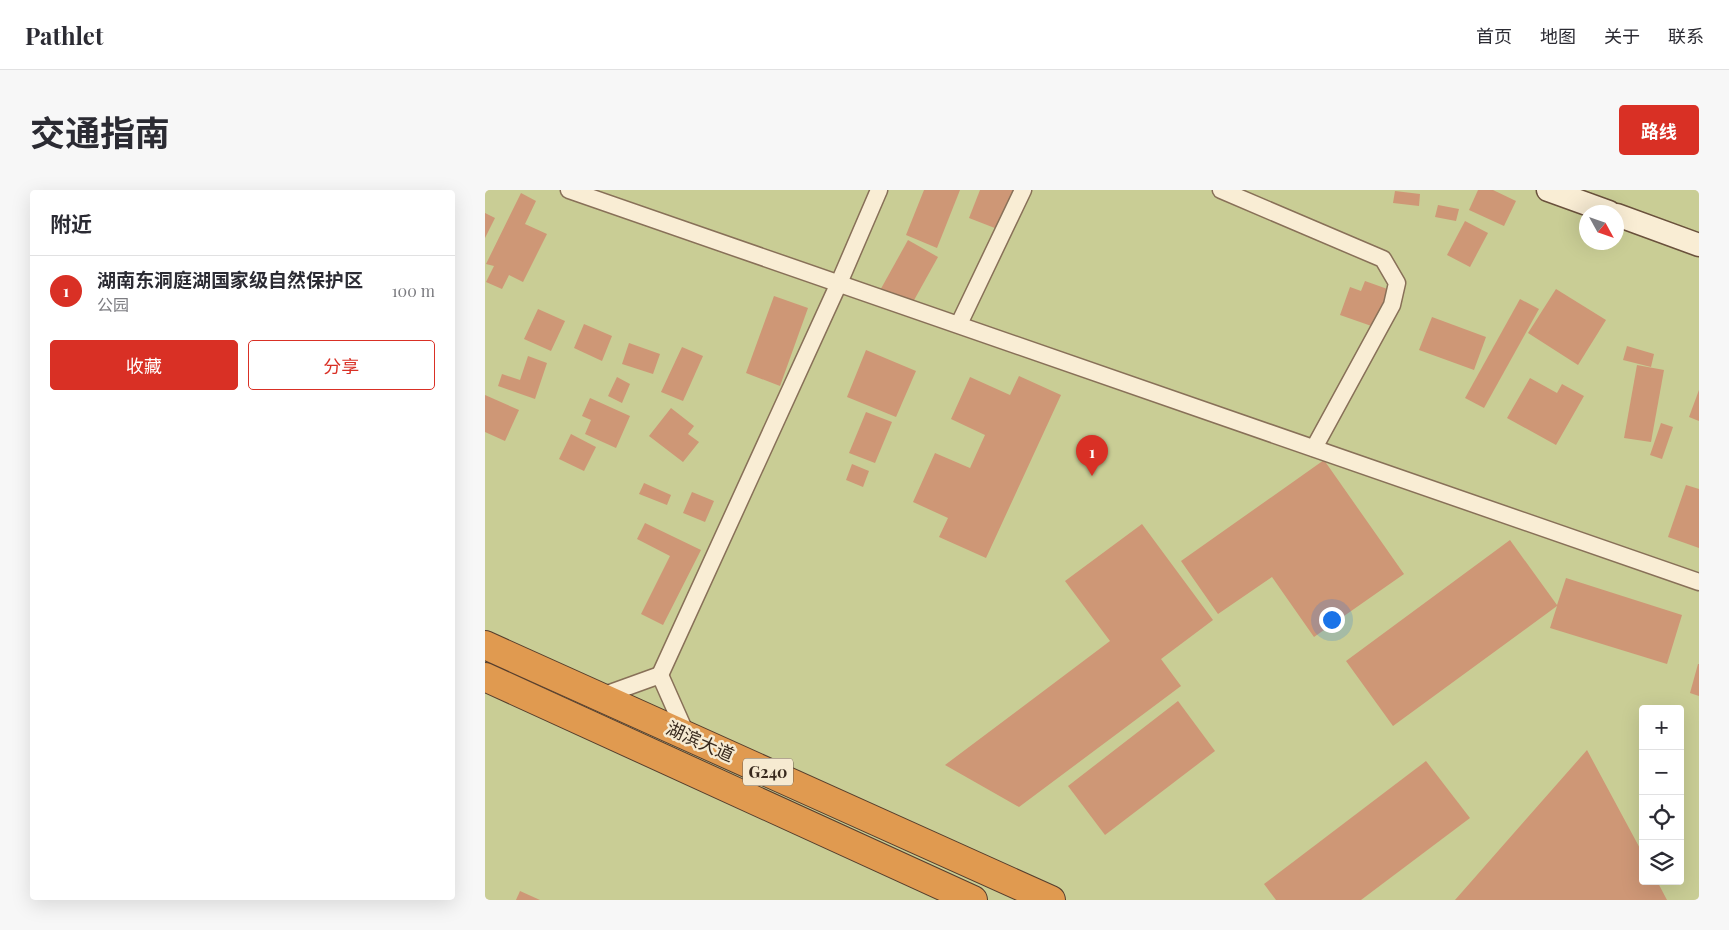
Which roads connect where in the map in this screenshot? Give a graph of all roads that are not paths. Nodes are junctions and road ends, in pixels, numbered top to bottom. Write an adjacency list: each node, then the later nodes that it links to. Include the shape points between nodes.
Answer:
1 (569, 190): 9 (street)
2 (879, 190): 9 (street)
3 (1023, 190): 10 (street)
4 (1221, 190): 11 (street, via 1383,259 1397,283 1392,305)
5 (1547, 190): 6 (street)
6 (1589, 205)
7 (1624, 218): 8 (street)
8 (1699, 245)
9 (839, 283): 10 (street); 14 (street)
10 (959, 324): 11 (street)
11 (1314, 448): 12 (street)
12 (1699, 582)
13 (485, 645): 16 (highway, 湖滨大道 / G240)
14 (660, 675): 16 (street); 17 (street)
15 (485, 677): 18 (highway, 湖滨大道 / G240)
16 (599, 697): 17 (highway, 湖滨大道 / G240)
17 (687, 736): 19 (highway, 湖滨大道 / G240)
18 (973, 900)
19 (1051, 900)

